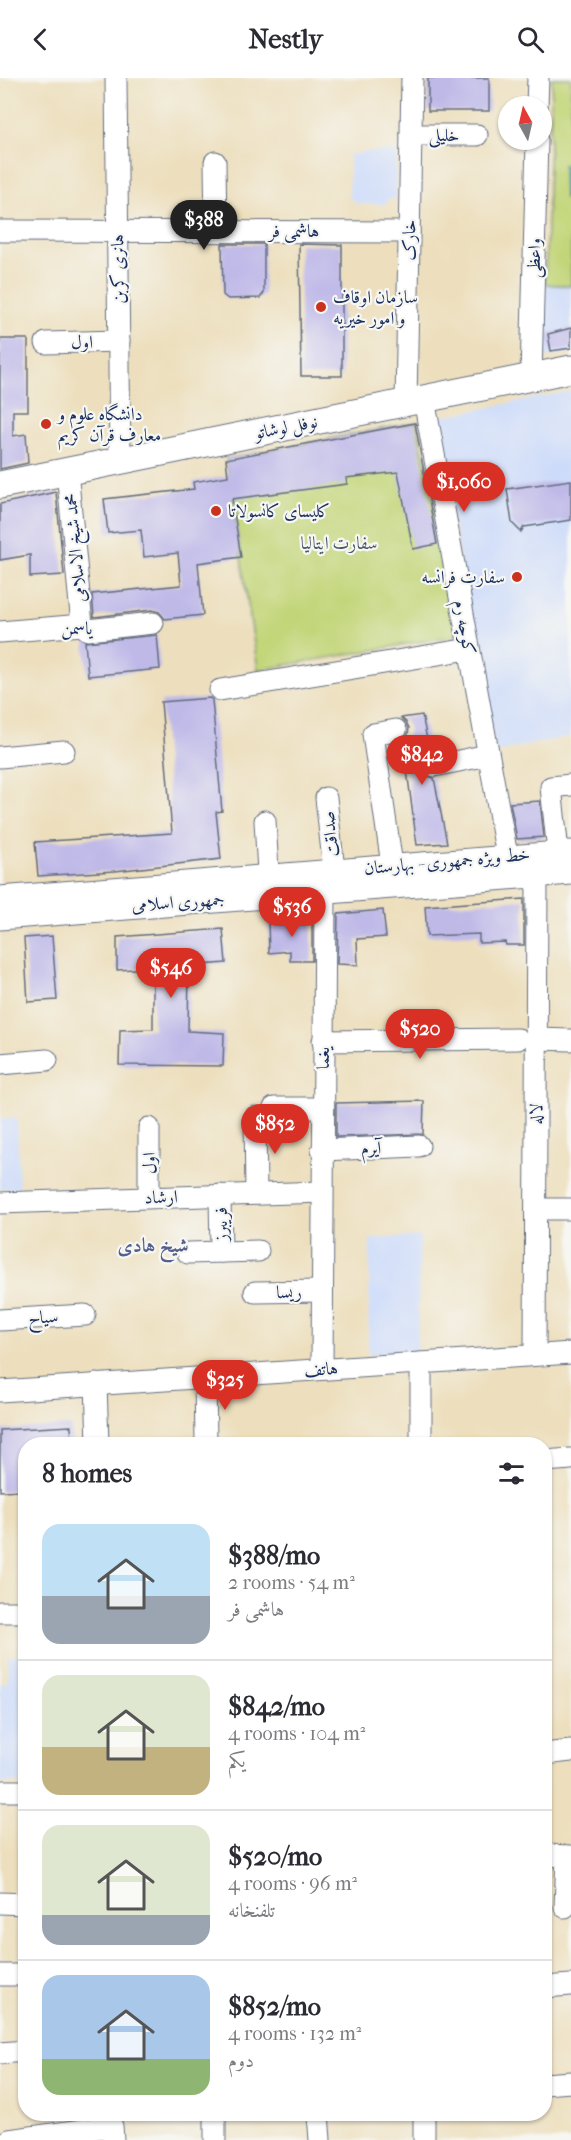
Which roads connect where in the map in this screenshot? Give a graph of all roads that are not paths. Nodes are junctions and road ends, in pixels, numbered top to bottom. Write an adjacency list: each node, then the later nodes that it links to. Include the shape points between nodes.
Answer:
1 (116, 78): 10 (street, هانری کربن)
2 (412, 78): 5 (street, خارک)
3 (538, 78): 4 (street)
4 (537, 96)
5 (411, 135): 6 (street, خلیلی); 12 (street, خارک)
6 (477, 135)
7 (537, 150): 16 (street, واعظی)
8 (215, 162): 11 (street)
9 (0, 231): 10 (street, هاشمی فر)
10 (117, 231): 11 (street, هاشمی فر); 13 (street, هانری کربن)
11 (216, 231): 12 (street, هاشمی فر)
12 (409, 232): 17 (street, خارک)
13 (119, 341): 14 (street, اول); 18 (street, هانری کربن)
14 (46, 343)
15 (571, 369): 16 (main road, نوفل لوشاتو)
16 (531, 377): 17 (main road, نوفل لوشاتو)
17 (415, 401): 18 (main road, نوفل لوشاتو); 24 (street, کوچه رم)
18 (120, 461): 19 (main road, نوفل لوشاتو)
19 (68, 471): 20 (main road, نوفل لوشاتو); 22 (street, محمد شیخ الاسلامی)
20 (0, 485)
21 (153, 624): 22 (street, یاسمن, via 88,630)
22 (82, 625): 23 (street, یاسمن)
23 (0, 632)
24 (469, 649): 25 (street); 28 (street, کوچه رم)
25 (220, 690)
26 (396, 730): 36 (street, via 373,734)
27 (64, 751): 29 (street)
28 (488, 754): 30 (street); 35 (street, کوچه رم)
29 (0, 757)
30 (434, 766)
31 (571, 785): 34 (street, لاله, via 551,787)
32 (326, 798): 37 (street, صداقت)
33 (266, 821): 38 (street)
34 (560, 864): 35 (main road, جمهوری اسلامی); 41 (street, لاله)
35 (508, 866): 36 (main road, جمهوری اسلامی)
36 (393, 875): 37 (main road, جمهوری اسلامی)
37 (332, 883): 38 (main road, جمهوری اسلامی); 43 (street, یغما)
38 (269, 885): 39 (street); 40 (main road, جمهوری اسلامی)
39 (0, 897)
40 (0, 916)
41 (527, 1039): 42 (street); 43 (street); 55 (street, لاله)
42 (571, 1040)
43 (323, 1041): 46 (street, یغما)
44 (47, 1060): 45 (street)
45 (0, 1064)
46 (322, 1108): 49 (street, یغما); 51 (street, via 265,1113)
47 (149, 1128): 53 (street, اول)
48 (419, 1146): 49 (street, آیرم)
49 (322, 1150): 50 (street, یغما)
50 (322, 1191): 51 (street, ارشاد); 60 (street, یغما)
51 (256, 1194): 52 (street, ارشاد)
52 (220, 1195): 53 (street, ارشاد); 58 (street, فریبرز)
53 (149, 1197): 54 (street, ارشاد)
54 (0, 1203)
55 (536, 1209): 56 (street); 65 (street, لاله)
56 (571, 1209)
57 (258, 1251): 58 (street)
58 (221, 1252): 59 (street)
59 (188, 1253)
60 (322, 1291): 61 (street, ریسا); 67 (street, یغما)
61 (255, 1292)
62 (85, 1315): 63 (street, سیاح)
63 (0, 1320)
64 (571, 1353): 65 (street, هاتف)
65 (535, 1355): 66 (street, هاتف)
66 (421, 1363): 67 (street, هاتف); 73 (street)
67 (322, 1369): 68 (street, هاتف)
68 (205, 1377): 69 (street, هاتف); 72 (street)
69 (96, 1384): 70 (street, هاتف); 71 (street)
70 (0, 1391)
71 (98, 1437)
72 (206, 1437)
73 (422, 1437)
74 (571, 1459): 75 (street)
75 (552, 1460)
76 (0, 1612): 77 (street)
77 (18, 1612)
78 (571, 1751): 79 (street)
79 (552, 1753)
80 (0, 1791): 81 (street)
81 (18, 1791)
82 (552, 1855): 83 (street)
83 (569, 1856): 86 (street)
84 (0, 1903): 85 (street)
85 (18, 1904)
86 (565, 1907)
87 (0, 1975): 88 (street)
88 (18, 1975)
89 (571, 1984): 90 (street)
90 (552, 1986)
91 (18, 2051): 92 (street)
92 (0, 2053)
93 (571, 2082): 94 (street)
94 (552, 2083)
95 (215, 2121): 100 (street)
96 (319, 2121): 101 (street)
97 (424, 2121): 102 (street)
98 (9, 2140): 99 (street, via 112,2126)
99 (113, 2140)
100 (215, 2140)
101 (320, 2140)
102 (424, 2140)

